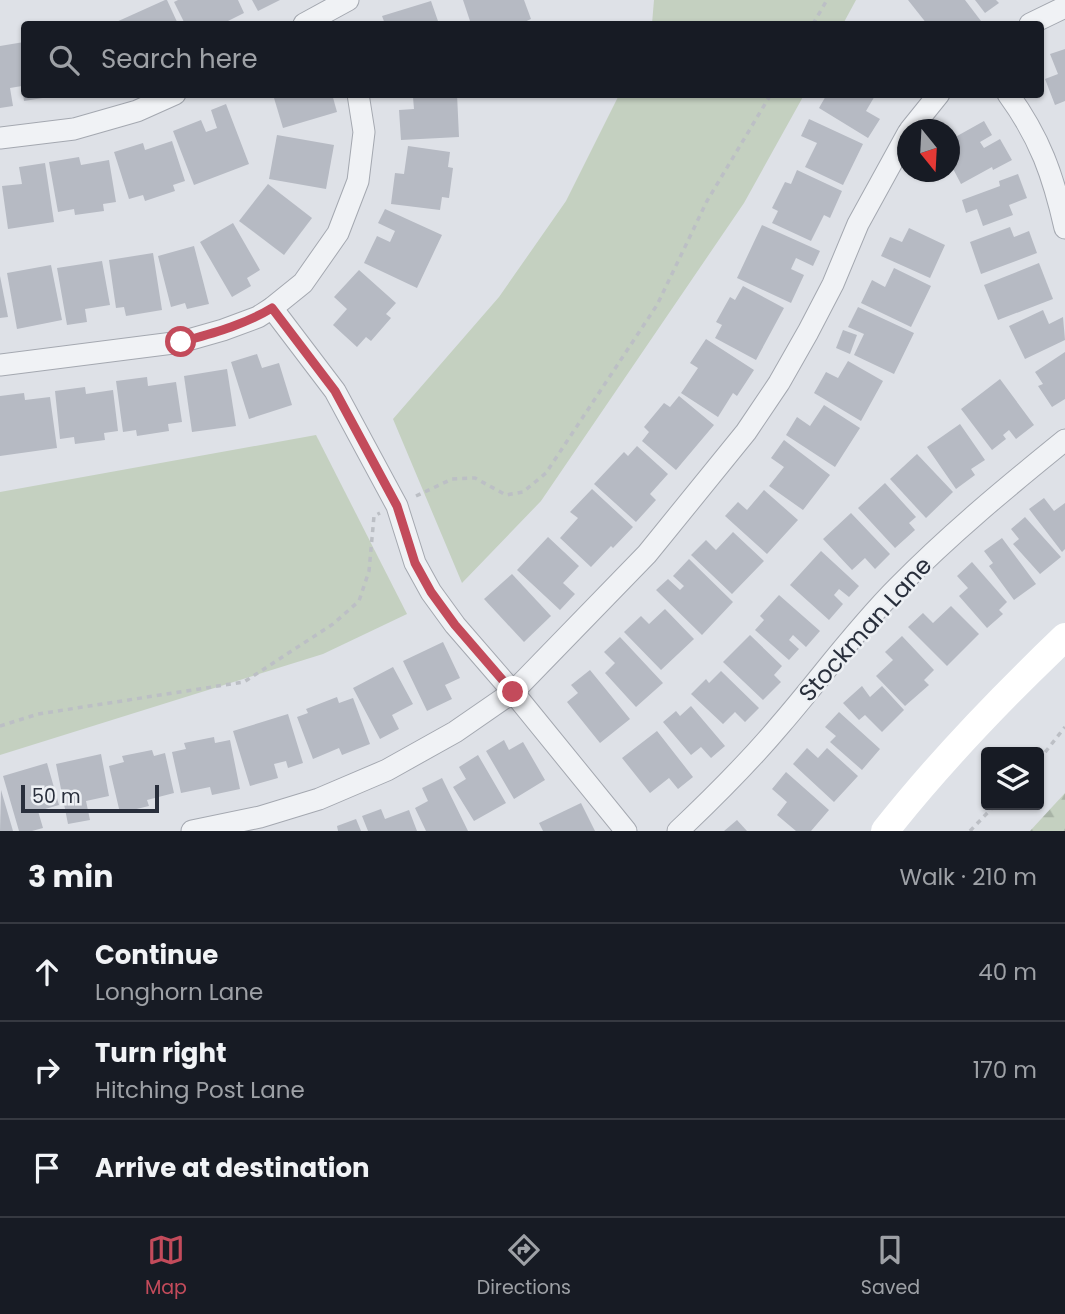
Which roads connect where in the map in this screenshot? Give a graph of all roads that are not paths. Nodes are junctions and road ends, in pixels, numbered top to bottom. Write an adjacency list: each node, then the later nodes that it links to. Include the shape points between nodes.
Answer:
1 (348, 0): 3 (street)
2 (1065, 8): 4 (street)
3 (317, 21)
4 (1037, 21)
5 (166, 98): 10 (street, via 74,129)
6 (359, 98): 13 (street, via 364,132 358,181 338,233 303,283)
7 (936, 98): 9 (street)
8 (1011, 98): 12 (street, via 1046,159)
9 (919, 119)
10 (0, 138)
11 (897, 153): 17 (street, via 808,331 746,432 647,554)
12 (1065, 228)
13 (272, 308): 14 (street, via 258,317 181,342); 17 (street, via 335,391 397,506 415,563 431,592)
14 (0, 365)
15 (1065, 440): 20 (street, Stockman Lane, via 973,515 897,588 731,780)
16 (1065, 637): 21 (main road, via 987,712)
17 (513, 692): 18 (street, via 387,770 272,814); 19 (street)
18 (192, 831)
19 (626, 831)
20 (678, 831)
21 (884, 831)

